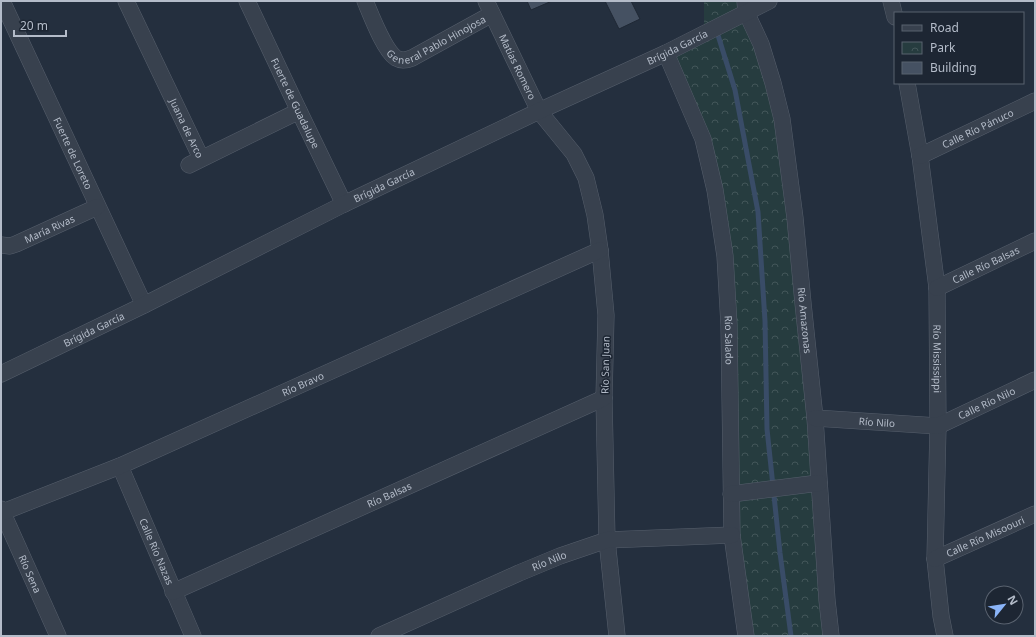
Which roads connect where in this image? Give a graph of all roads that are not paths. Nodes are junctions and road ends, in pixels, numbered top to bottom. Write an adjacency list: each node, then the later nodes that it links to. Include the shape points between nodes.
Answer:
1 (2, 1): 17 (street, Fuerte de Loreto)
2 (126, 1): 13 (street, Juana de Arco, via 195,162)
3 (247, 1): 13 (street, Fuerte de Guadalupe)
4 (364, 1): 8 (street, General Pablo Hinojosa, via 386,46 400,60 412,58)
5 (769, 1): 7 (street, Brígida García)
6 (891, 1): 9 (street)
7 (746, 6): 10 (street, Brígida García); 26 (street, Río Amazonas, via 761,44 782,119 795,218)
8 (489, 8): 14 (street, Matías Romero)
9 (894, 13)
10 (666, 54): 14 (street, Brígida García); 30 (street, Río Salado, via 703,139 715,190 725,256 729,326)
11 (907, 84): 15 (street, Río Mississippi)
12 (1035, 101): 15 (street, Calle Río Pánuco)
13 (299, 111): 16 (street, Fuerte de Guadalupe)
14 (539, 111): 16 (street, Brígida García); 20 (street, Río San Juan, via 574,154 586,178)
15 (920, 156): 21 (street, Río Mississippi)
16 (344, 204): 22 (street, Brígida García)
17 (97, 207): 19 (street, María Rivas, via 16,244); 22 (street, Fuerte de Loreto)
18 (1035, 242): 21 (street, Calle Río Balsas)
19 (1, 245)
20 (600, 250): 25 (street, Río San Juan, via 606,315); 28 (street, Río Bravo)
21 (937, 288): 27 (street, Río Mississippi)
22 (144, 305): 23 (street, Brígida García)
23 (1, 374)
24 (1035, 380): 27 (street, Calle Río Nilo)
25 (604, 398): 34 (street, Río San Juan); 36 (street, Río Balsas)
26 (815, 418): 27 (street, Río Nilo); 29 (street, Río Amazonas)
27 (938, 426): 35 (street, Río Mississippi)
28 (120, 466): 31 (street, Río Bravo); 36 (street, Calle Río Nazas)
29 (819, 483): 30 (street); 42 (street, Río Amazonas)
30 (731, 494): 33 (street, Río Salado)
31 (2, 510): 37 (street, Río Sena)
32 (1035, 514): 35 (street, Calle Río Misoouri)
33 (732, 535): 34 (street, Río Nilo); 41 (street, Río Salado)
34 (607, 540): 39 (street, Río Nilo, via 533,567); 40 (street, Río San Juan)
35 (935, 559): 43 (street, Río Mississippi)
36 (173, 592): 38 (street, Calle Río Nazas)
37 (58, 636)
38 (192, 636)
39 (380, 636)
40 (617, 636)
41 (746, 636)
42 (831, 636)
43 (945, 636)

